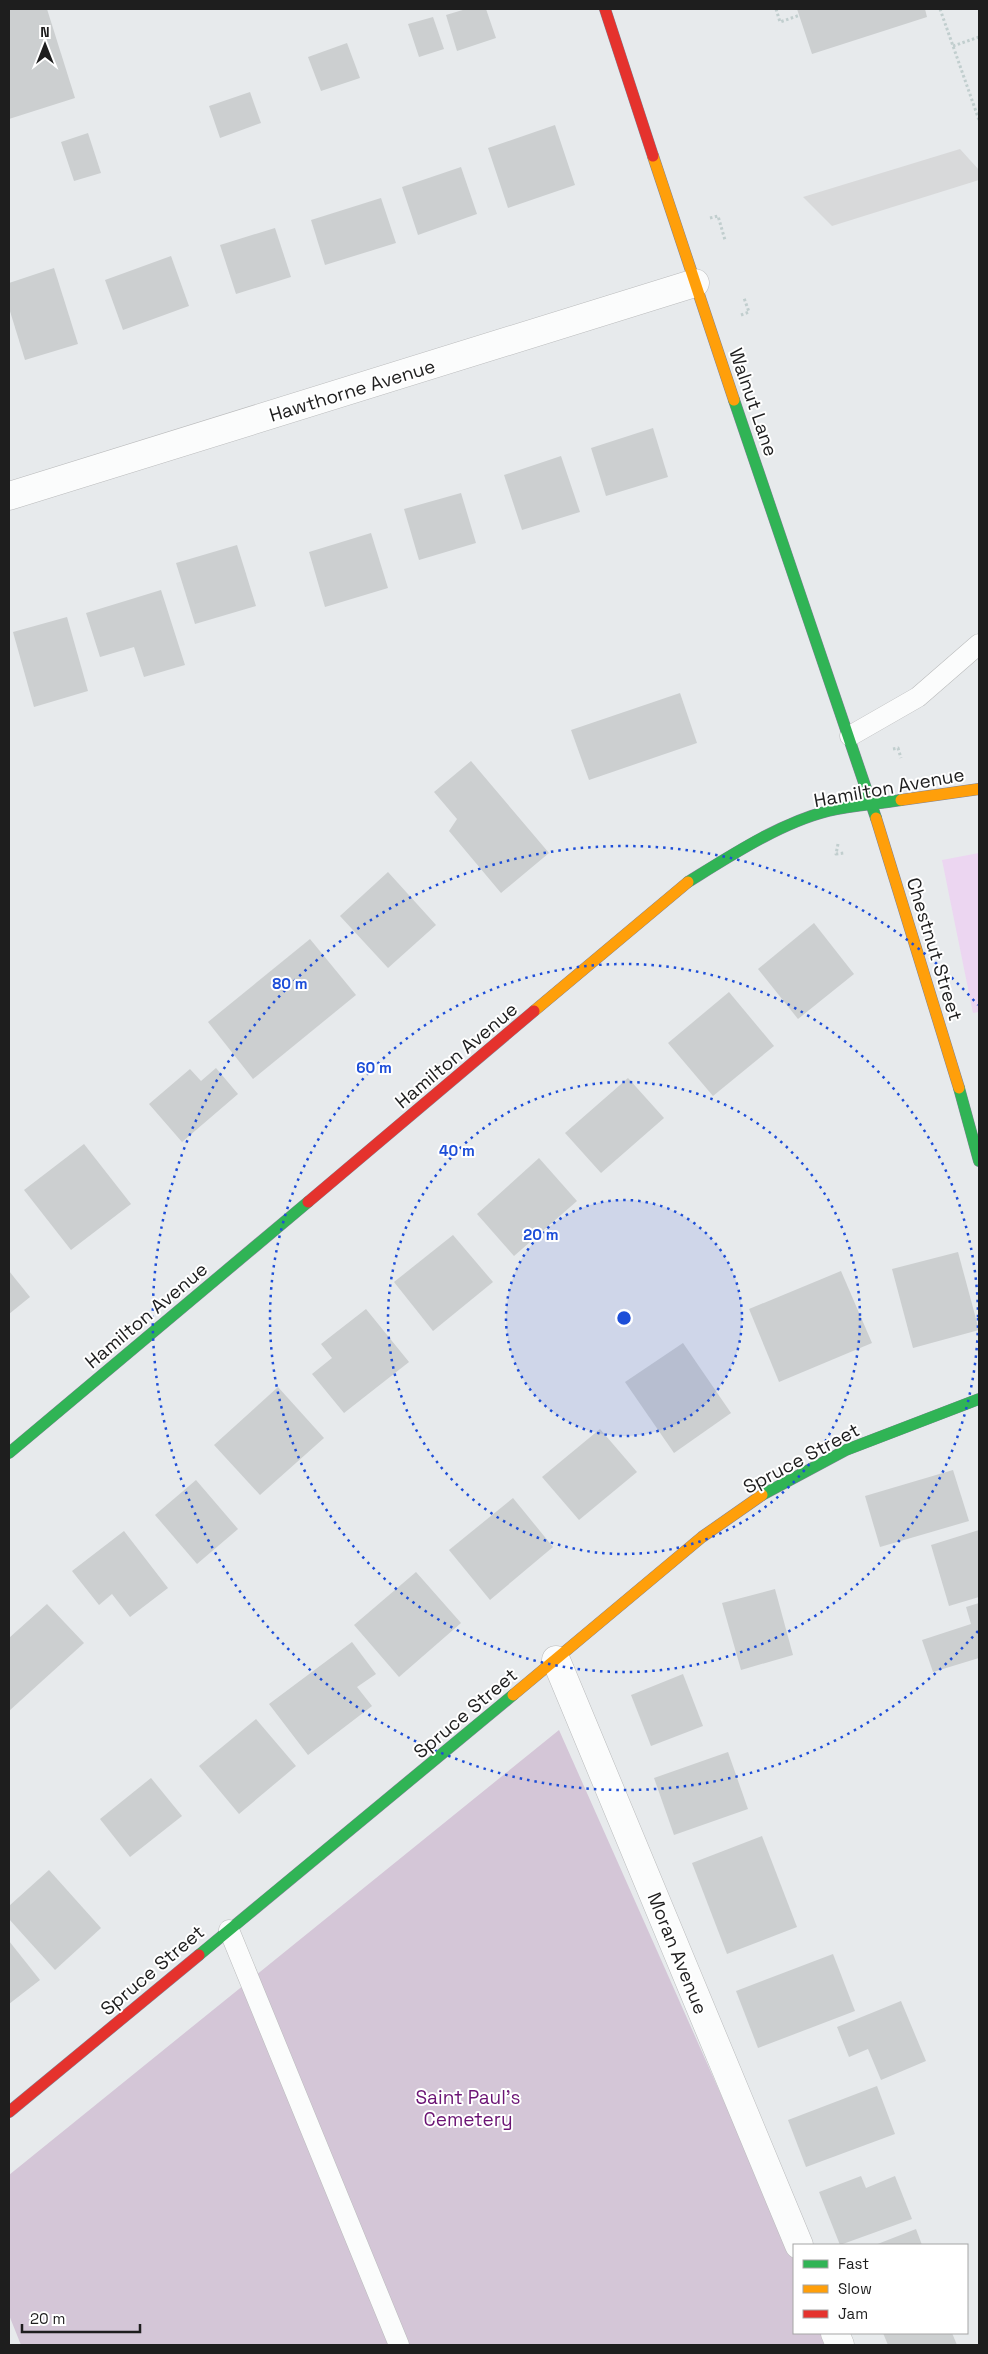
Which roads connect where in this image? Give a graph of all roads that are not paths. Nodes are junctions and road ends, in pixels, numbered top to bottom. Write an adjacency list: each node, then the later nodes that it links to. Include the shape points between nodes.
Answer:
1 (605, 9): 2 (street, Walnut Lane)
2 (695, 283): 3 (street, Hawthorne Avenue); 5 (street, Walnut Lane)
3 (9, 496)
4 (979, 644): 5 (lane, via 918,697)
5 (850, 736): 7 (street, Walnut Lane)
6 (979, 789): 7 (street, Hamilton Avenue)
7 (872, 806): 8 (street, Chestnut Street); 10 (street, Hamilton Avenue, via 828,811 785,828 733,854 686,884)
8 (979, 1161)
9 (979, 1400): 11 (street, Spruce Street, via 846,1450 771,1489 702,1537)
10 (9, 1453)
11 (556, 1660): 12 (street, Spruce Street); 14 (street, Moran Avenue)
12 (229, 1930): 13 (street, Spruce Street); 15 (lane)
13 (9, 2112)
14 (799, 2244)
15 (398, 2345)

